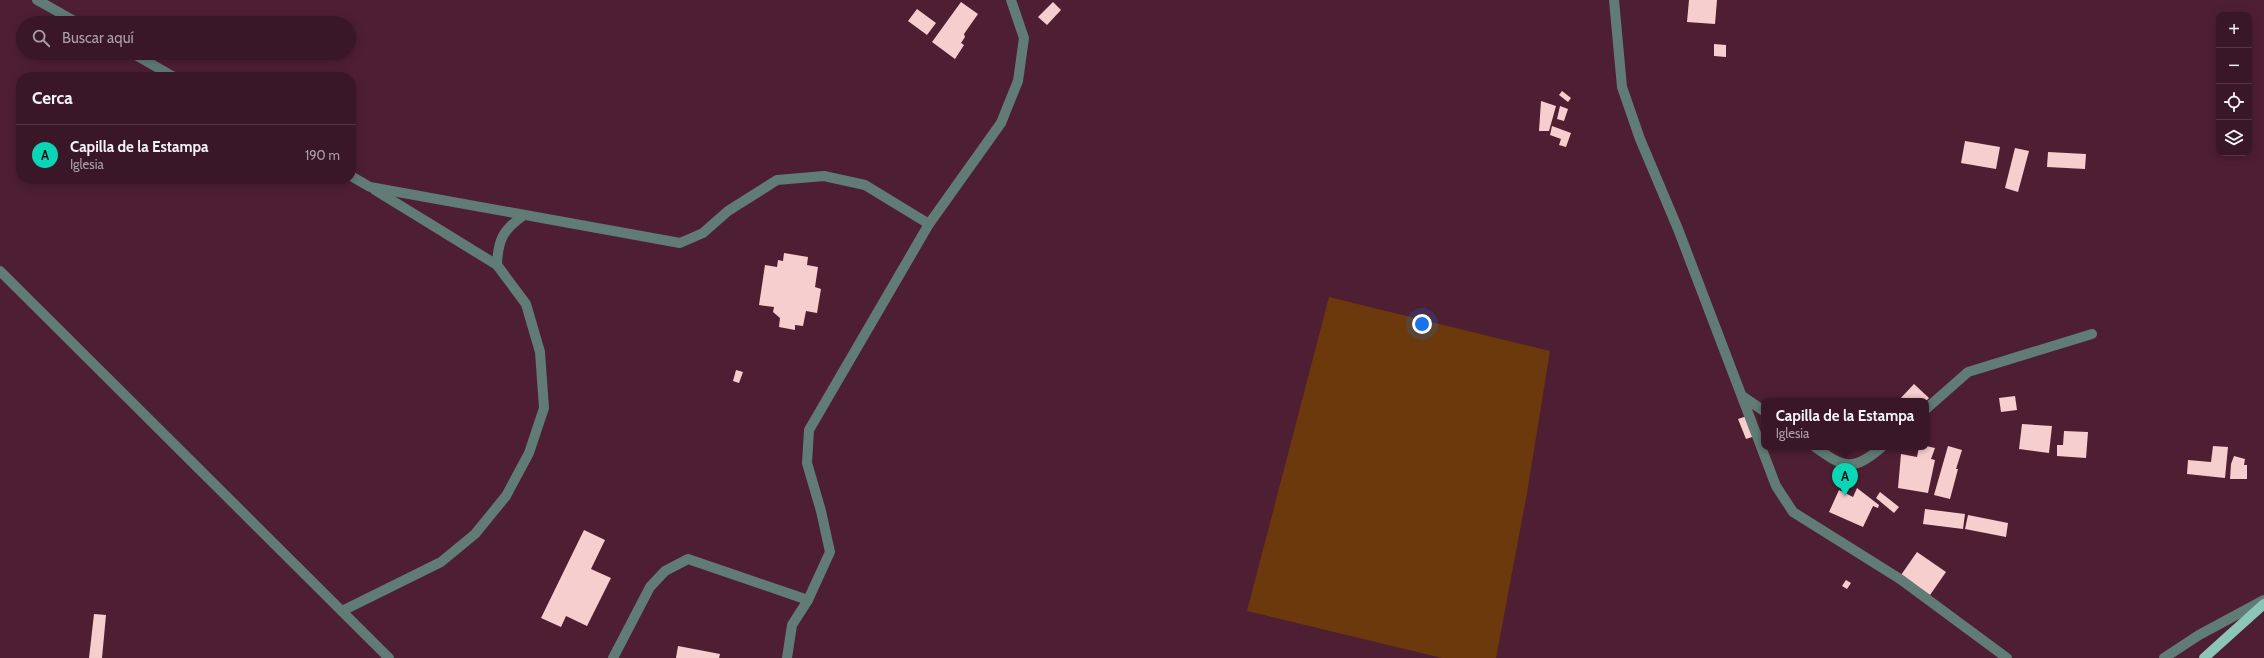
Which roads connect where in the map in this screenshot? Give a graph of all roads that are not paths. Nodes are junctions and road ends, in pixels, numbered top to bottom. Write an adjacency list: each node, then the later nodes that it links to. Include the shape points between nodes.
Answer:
1 (37, 0): 4 (street)
2 (1011, 0): 10 (street, via 1024,38 1018,81 1001,123)
3 (1614, 0): 14 (street, via 1619,69 1625,95)
4 (66, 16)
5 (144, 60): 6 (street)
6 (165, 72)
7 (356, 179): 8 (street)
8 (370, 187): 9 (street); 11 (street)
9 (524, 215): 10 (street, via 680,243 703,233 728,211 777,180 824,176 865,185); 11 (street, via 508,226 498,252)
10 (929, 224): 21 (street, via 809,430 806,463 830,552)
11 (497, 265): 24 (street, via 526,304 540,352 544,408 529,453 506,496 474,534 441,562)
12 (0, 271): 24 (street)
13 (2092, 334): 15 (street, via 1968,372)
14 (1742, 396): 16 (street); 17 (street)
15 (1929, 405)
16 (1761, 409)
17 (1761, 446)
18 (1762, 450): 28 (street, via 1776,486 1793,512 1900,579)
19 (1819, 450): 20 (street, via 1845,465 1861,463)
20 (1878, 450)
21 (808, 600): 26 (street, via 688,559 665,570 650,587); 27 (street, via 792,625)
22 (2264, 600): 29 (street, via 2198,635)
23 (2264, 604): 30 (main road)
24 (342, 611): 25 (street)
25 (389, 658)
26 (613, 658)
27 (787, 658)
28 (2007, 658)
29 (2164, 658)
30 (2204, 658)

